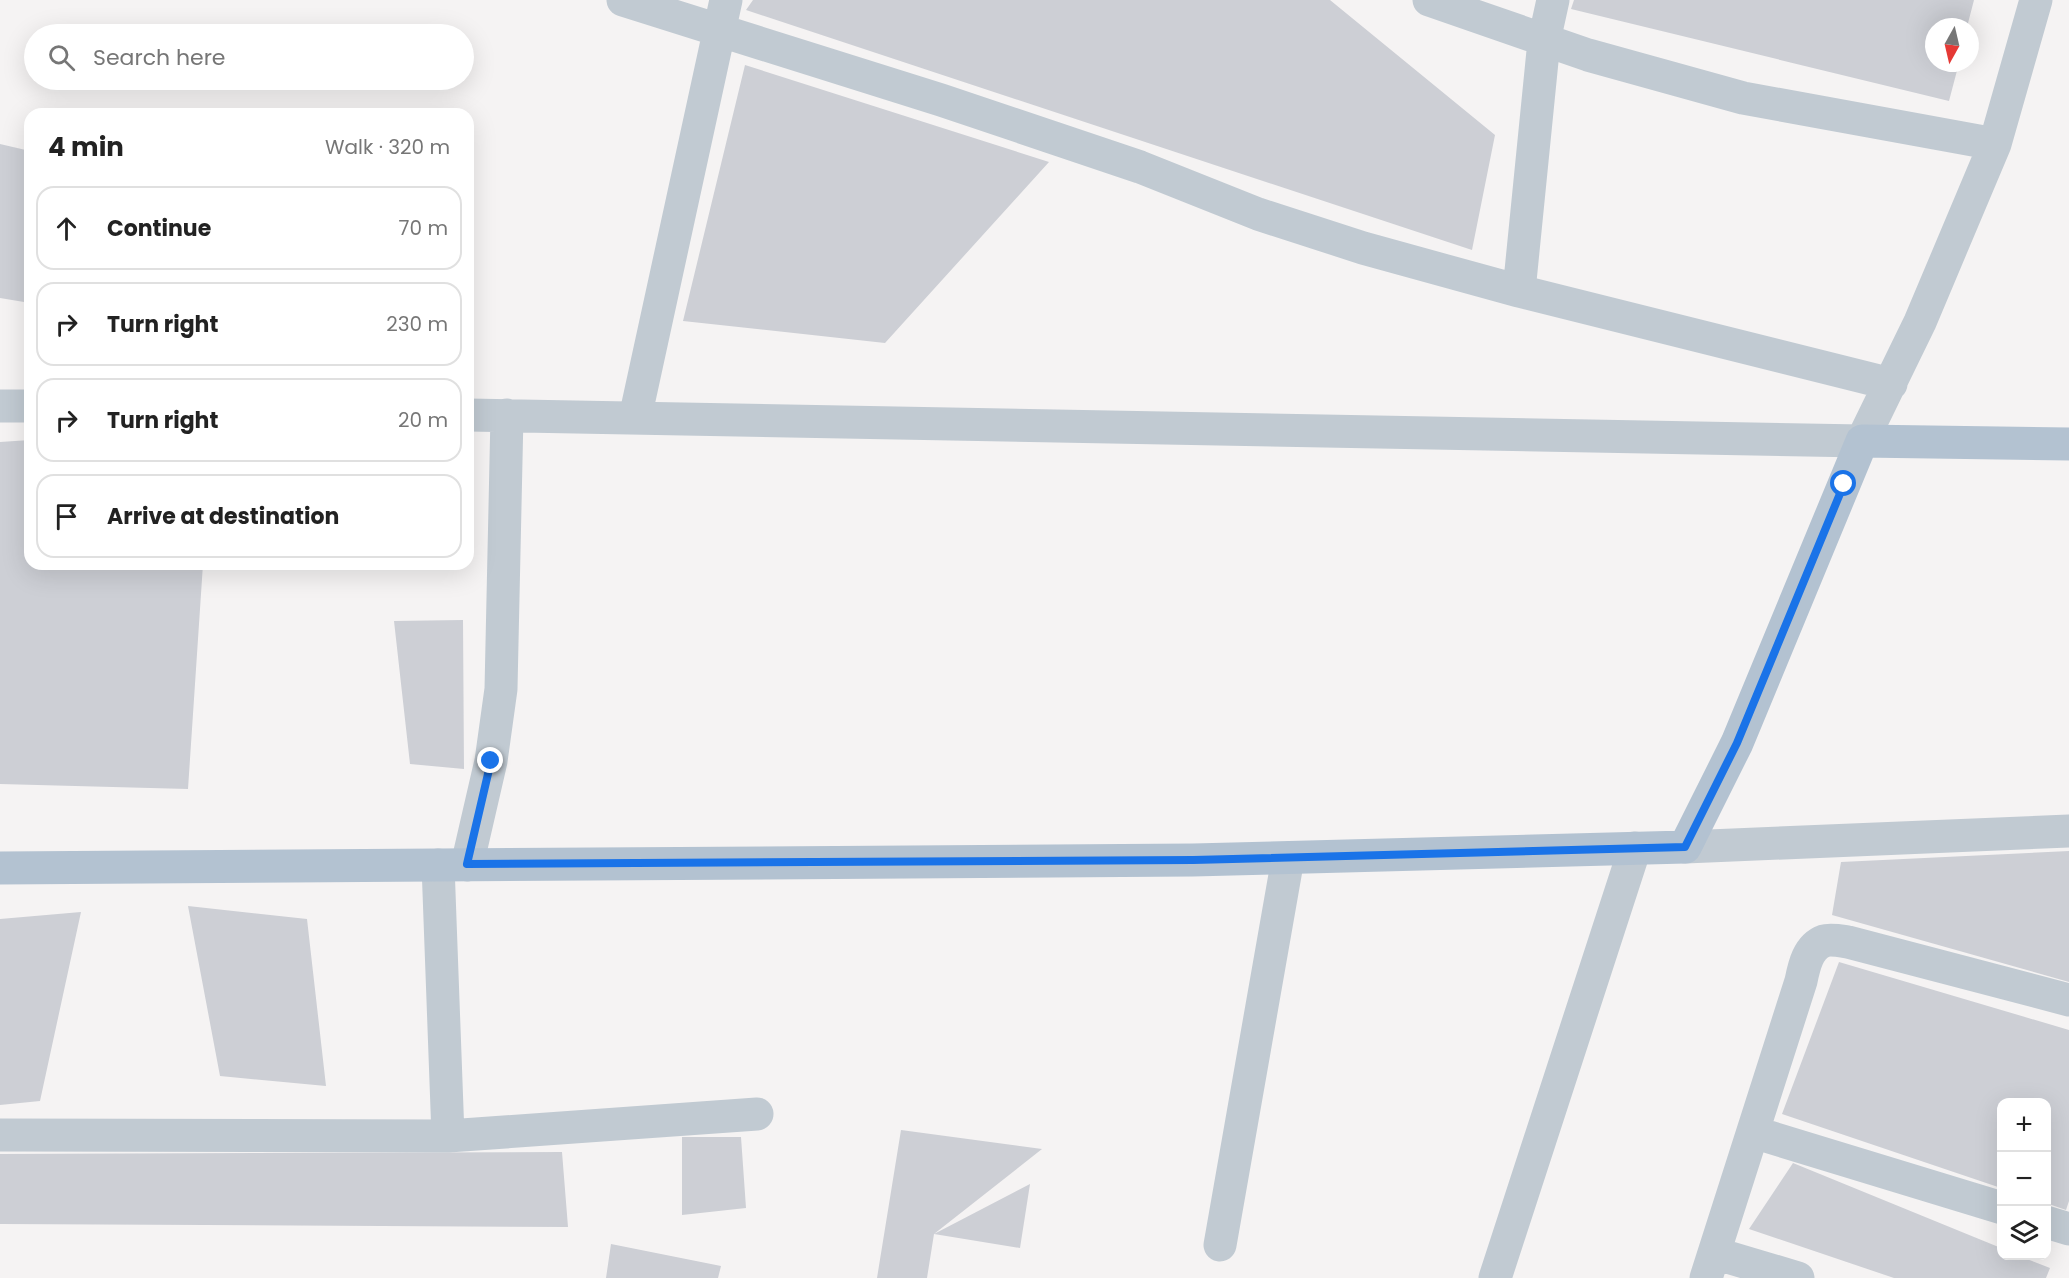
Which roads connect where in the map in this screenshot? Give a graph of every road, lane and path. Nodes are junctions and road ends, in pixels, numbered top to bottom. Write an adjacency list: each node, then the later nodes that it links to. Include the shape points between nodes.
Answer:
1 (623, 0): 5 (street)
2 (1429, 0): 6 (street)
3 (1553, 0): 6 (street)
4 (2036, 0): 7 (street)
5 (722, 16): 8 (street, via 941,100 1140,167 1268,217); 14 (street)
6 (1544, 41): 7 (street, via 1743,98); 8 (street)
7 (1995, 144): 9 (street)
8 (1519, 291): 9 (street)
9 (1891, 384): 15 (street)
10 (0, 406): 11 (street)
11 (24, 406)
12 (474, 415): 13 (street)
13 (507, 415): 14 (street); 21 (street, via 501,689 491,761)
14 (635, 418): 15 (street)
15 (1862, 441): 16 (main road); 18 (main road, via 1737,743)
16 (2069, 444)
17 (2069, 831): 18 (street)
18 (1685, 847): 19 (main road)
19 (1635, 848): 20 (main road); 33 (street)
20 (1288, 858): 21 (main road); 31 (street)
21 (452, 865): 22 (main road); 27 (street)
22 (0, 868)
23 (2069, 999): 25 (street, via 1848,942 1825,940 1814,948 1804,964)
24 (757, 1114): 27 (street)
25 (1753, 1132): 28 (street); 32 (street)
26 (0, 1135): 27 (street)
27 (448, 1136)
28 (1997, 1207)
29 (2051, 1224): 30 (street)
30 (2069, 1229)
31 (1220, 1245)
32 (1710, 1265): 34 (street)
33 (1495, 1278)
34 (1798, 1278)

